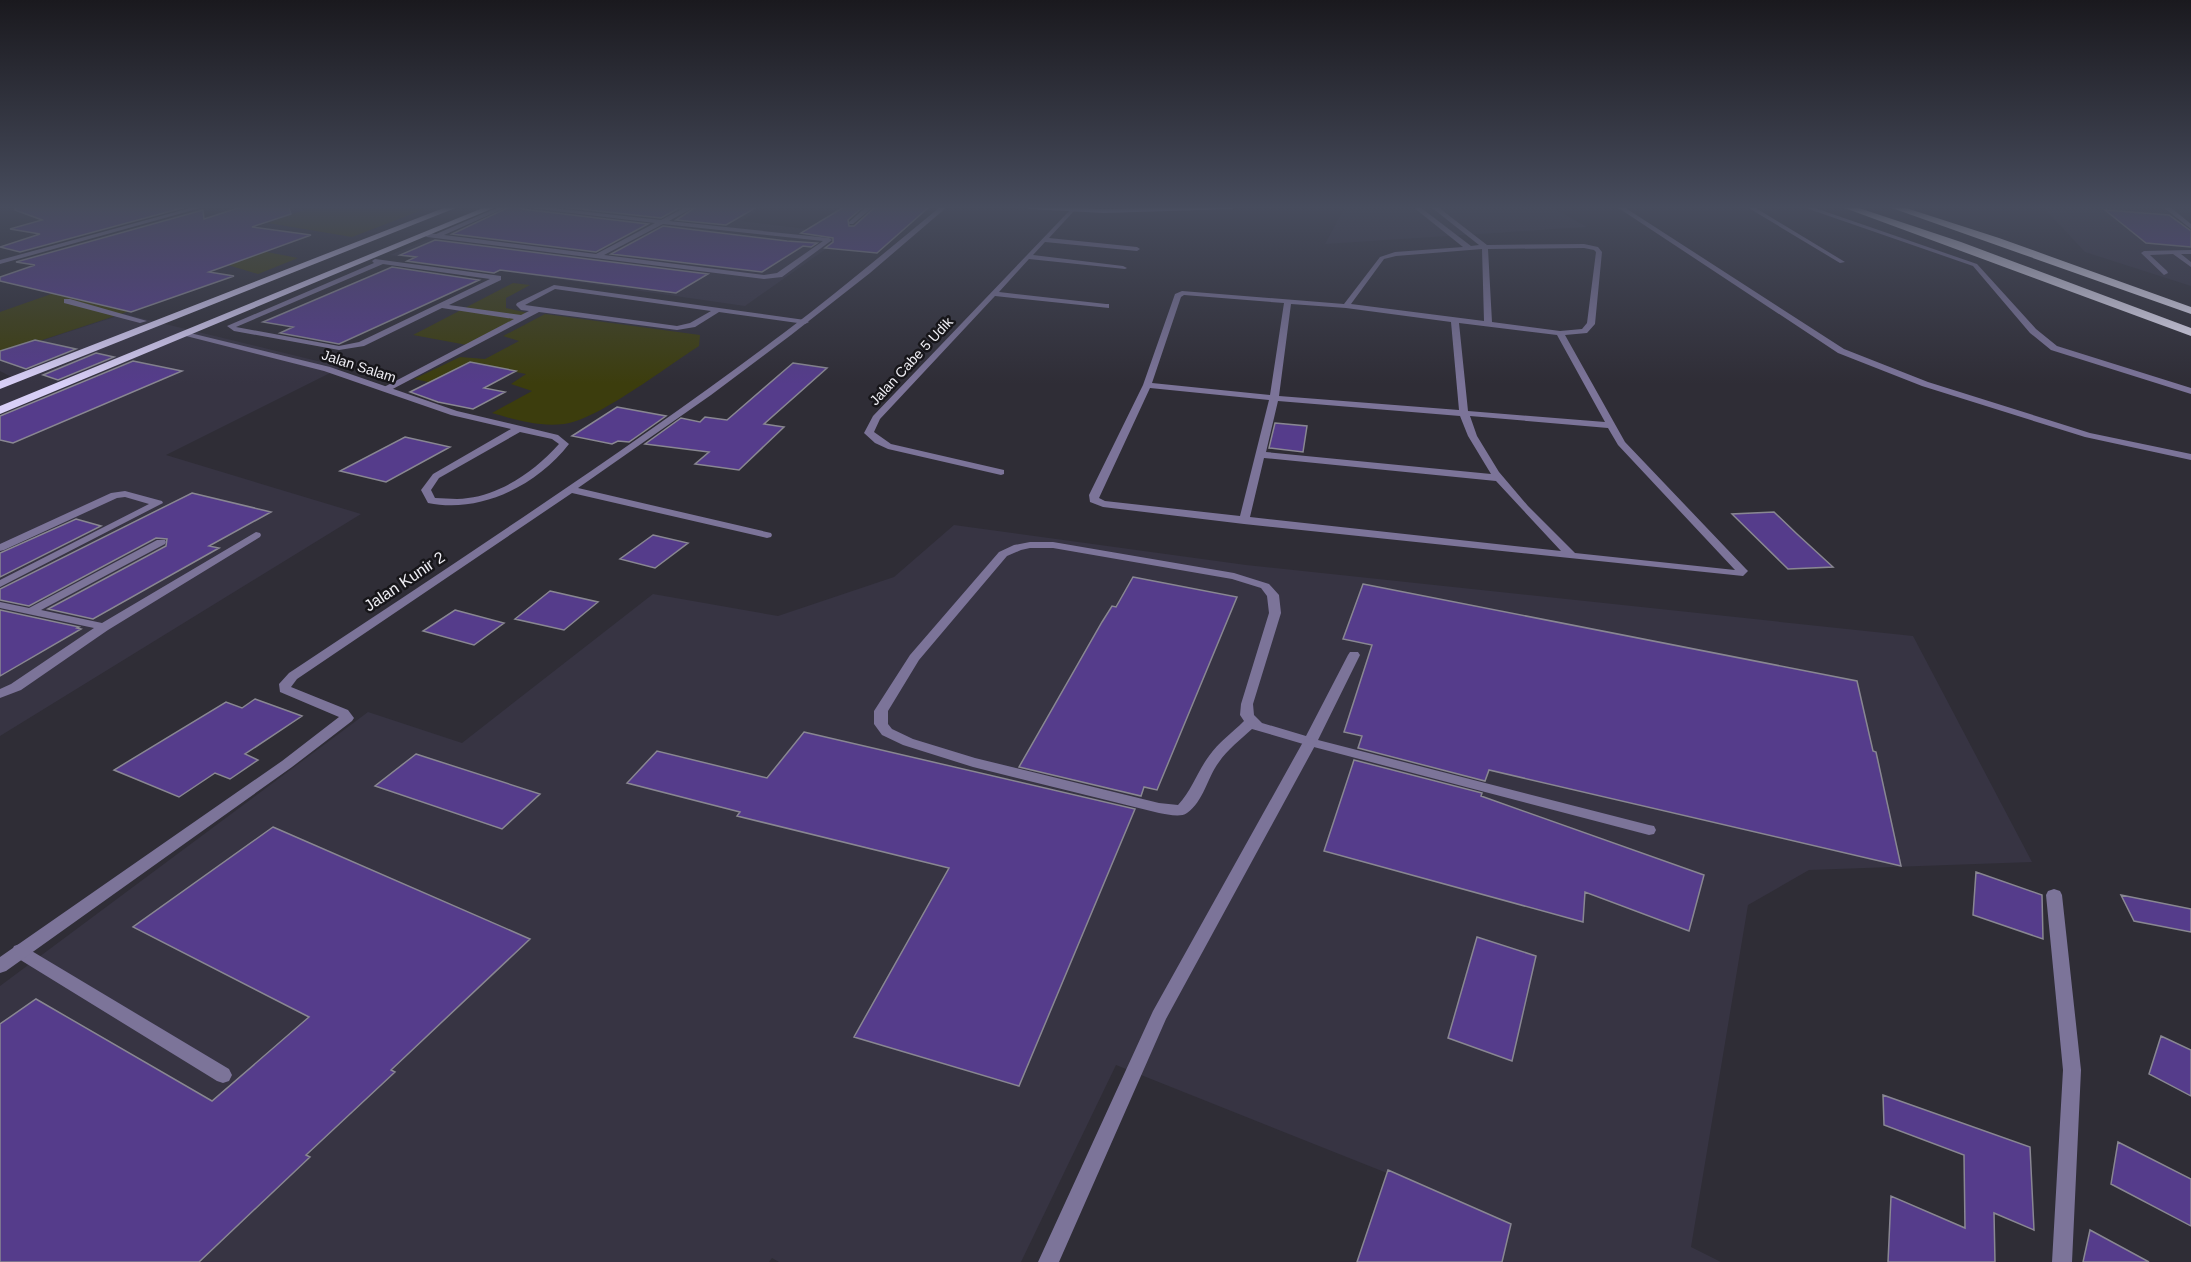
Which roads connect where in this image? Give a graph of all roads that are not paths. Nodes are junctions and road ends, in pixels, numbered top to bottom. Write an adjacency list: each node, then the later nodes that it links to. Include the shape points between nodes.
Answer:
1 (285, 266): 33 (highway)
2 (303, 266): 40 (highway)
3 (327, 266): 45 (highway)
4 (351, 266): 38 (highway)
5 (373, 266): 25 (street, via 231,326 339,348 361,344)
6 (410, 266): 25 (street, via 498,278)
7 (680, 266): 8 (street, via 774,277)
8 (791, 266)
9 (873, 266): 34 (street, Jalan Kunir 2)
10 (1020, 266): 22 (street, Jalan Cabe 5 Udik)
11 (1105, 266): 20 (street)
12 (1378, 266): 27 (street)
13 (1486, 266): 35 (street)
14 (1597, 266): 37 (street, via 1591,324 1584,330)
15 (1710, 266): 51 (street, via 1841,351 1925,384 2088,435)
16 (1976, 266): 43 (street, via 2033,331 2054,348)
17 (2016, 266): 36 (highway)
18 (2066, 266): 30 (highway)
19 (2157, 266): 21 (street)
20 (1123, 268)
21 (2164, 273)
22 (995, 294): 26 (street); 52 (street, Jalan Cabe 5 Udik, via 876,418 869,433 888,446)
23 (1288, 300): 27 (street); 41 (street, via 1190,292 1178,296); 44 (street)
24 (67, 301): 33 (street)
25 (443, 306): 31 (street)
26 (1106, 306)
27 (1346, 306): 32 (street)
28 (537, 310): 29 (street, via 677,328 692,325); 29 (street, via 520,305 554,287); 31 (street)
29 (718, 310): 34 (street)
30 (2191, 311)
31 (522, 318): 42 (street)
32 (1455, 319): 35 (street); 47 (street)
33 (143, 321): 39 (highway)
34 (805, 322): 54 (street, Jalan Kunir 2)
35 (1488, 322): 37 (street)
36 (2191, 332)
37 (1560, 333): 48 (street)
38 (189, 334): 42 (street, Jalan Salam, via 327,369); 46 (highway)
39 (0, 376)
40 (0, 385)
41 (1147, 385): 44 (street); 55 (street, via 1094,500)
42 (387, 389): 49 (street, Jalan Salam, via 425,404)
43 (2191, 391)
44 (1274, 398): 47 (street); 50 (street)
45 (0, 400)
46 (0, 410)
47 (1465, 414): 48 (street); 53 (street, via 1473,440)
48 (1609, 425): 60 (street, via 1634,457 1742,571 1732,574)
49 (518, 429): 49 (street, Jalan Salam, via 436,476 426,490 432,501 469,501 498,493 522,480 564,444 555,437)
50 (1262, 454): 53 (street); 55 (street)
51 (2191, 457)
52 (1001, 472)
53 (1498, 478): 60 (street)
54 (569, 489): 57 (street); 71 (street, Jalan Kunir 2, via 293,676 285,688 343,712 346,718 287,764)
55 (1245, 521): 60 (street)
56 (256, 535): 64 (street)
57 (767, 535)
58 (161, 542): 63 (street)
59 (0, 548): 61 (street, via 115,495 158,503)
60 (1571, 555)
61 (0, 584)
62 (0, 605): 63 (street)
63 (29, 612): 64 (street)
64 (104, 627): 66 (street)
65 (1354, 655): 68 (street)
66 (0, 694)
67 (1251, 722): 67 (street, via 1247,704 1275,613 1273,595 1265,586 1234,576 1053,545 1018,547 1003,554 914,658 881,711 881,724 887,732 908,742 996,768 1181,810 1196,794 1215,757); 68 (street)
68 (1310, 742): 69 (street); 74 (street, via 1158,1016)
69 (1649, 830)
70 (2054, 895): 75 (street, via 2072,1070)
71 (20, 951): 72 (street, Jalan Kunir 2); 73 (street)
72 (0, 966)
73 (223, 1075)
74 (1048, 1262)
75 (2062, 1262)

